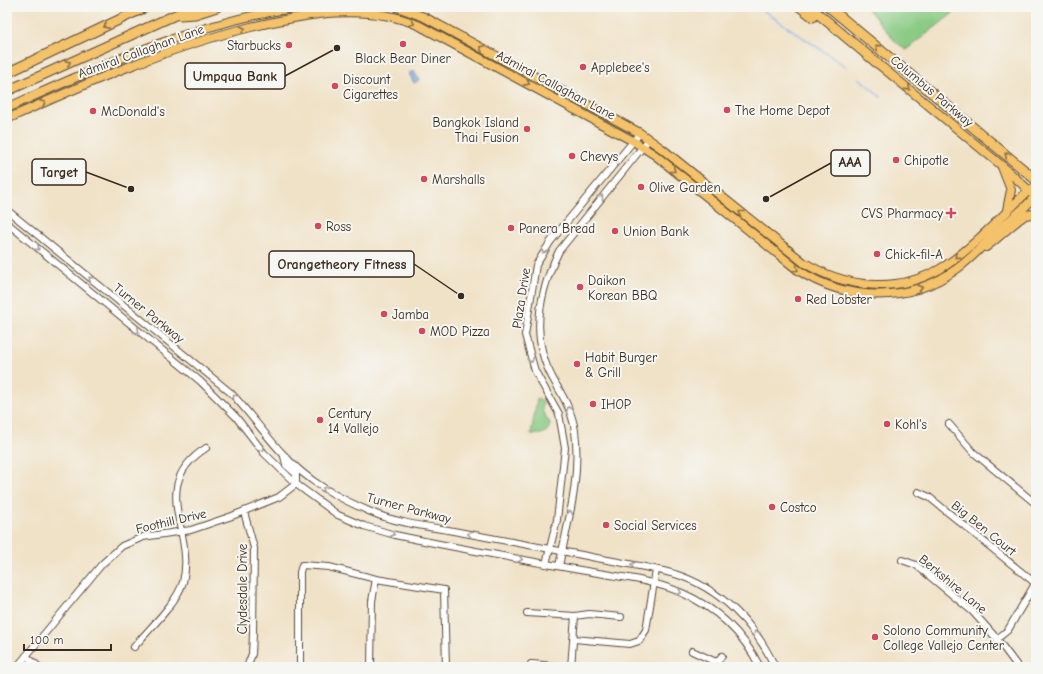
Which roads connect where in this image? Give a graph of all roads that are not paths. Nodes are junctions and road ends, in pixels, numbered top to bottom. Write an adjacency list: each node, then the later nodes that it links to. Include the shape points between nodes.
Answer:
1 (146, 7): 14 (highway, one-way to 14)
2 (193, 7): 10 (highway)
3 (217, 7): 10 (highway, via 195,14)
4 (298, 7): 16 (main road, Admiral Callaghan Lane, via 204,29 130,54)
5 (397, 7): 18 (main road, Admiral Callaghan Lane, one-way to 5, via 424,18)
6 (800, 7): 12 (highway)
7 (810, 7): 12 (highway, Columbus Parkway)
8 (829, 7): 11 (highway, Columbus Parkway)
9 (835, 7): 11 (highway)
10 (172, 16): 15 (highway, one-way to 10)
11 (845, 20): 23 (highway, Columbus Parkway, one-way to 11)
12 (868, 55): 13 (highway, Columbus Parkway)
13 (878, 63): 22 (main road, Columbus Parkway, one-way to 22)
14 (7, 73)
15 (7, 91)
16 (7, 108)
17 (7, 119): 20 (main road, Admiral Callaghan Lane, one-way to 20, via 138,62 207,38 294,17 367,12 392,16 420,26)
18 (640, 133): 19 (main road, Admiral Callaghan Lane); 20 (street, Plaza Drive)
19 (649, 139): 21 (street, Plaza Drive); 26 (main road, Admiral Callaghan Lane, one-way to 19, via 955,258 932,273 890,284 853,283 827,275 804,262)
20 (633, 141): 21 (main road, Admiral Callaghan Lane); 38 (street, Plaza Drive, one-way to 38, via 551,241 536,265 525,335 535,371 559,414 565,448)
21 (643, 147): 29 (main road, Admiral Callaghan Lane, one-way to 29, via 794,268 833,288 871,295 900,293 936,282); 39 (street, Plaza Drive, one-way to 21, via 574,494 577,464 575,432 572,417 547,366 539,342 541,300 559,252)
22 (1001, 165): 24 (main road, Columbus Parkway); 26 (main road, via 1011,190)
23 (1036, 180)
24 (1034, 193): 26 (main road, Admiral Callaghan Lane); 29 (main road, Admiral Callaghan Lane)
25 (7, 210): 32 (street, Turner Parkway, one-way to 25, via 231,393)
26 (1007, 210)
27 (1036, 215): 29 (main road, via 1027,214 1022,217)
28 (7, 223): 33 (street, Turner Parkway, one-way to 33, via 200,381 236,417 264,453)
29 (964, 263)
30 (949, 424): 35 (street, via 973,452)
31 (206, 448): 37 (street, via 195,454 177,482 175,502)
32 (284, 456): 33 (street, via 286,465 296,474); 38 (street, Turner Parkway, one-way to 32, via 418,525 373,513 321,487)
33 (296, 484): 36 (street, Foothill Drive, via 280,497); 41 (street, Turner Parkway, one-way to 41, via 338,515 364,526 440,544)
34 (918, 492): 45 (street, Big Ben Court, via 929,497)
35 (1036, 504)
36 (244, 512): 37 (street, Foothill Drive); 60 (street, Clydesdale Drive, via 254,548 254,634 252,654)
37 (180, 532): 52 (street, via 184,558 182,583 172,602); 54 (street, Foothill Drive, via 139,538 114,553)
38 (550, 549): 39 (street, Turner Parkway); 41 (street, Plaza Drive)
39 (562, 551): 42 (street, Plaza Drive); 43 (street, Turner Parkway, one-way to 39)
40 (902, 560): 51 (street, Berkshire Lane, via 916,566 963,603)
41 (546, 564): 42 (street, Turner Parkway)
42 (559, 566): 46 (street, Turner Parkway)
43 (656, 570): 46 (street); 67 (street, Turner Parkway, one-way to 43, via 762,642 730,606 696,584)
44 (376, 579): 61 (street, via 329,567 302,565); 62 (street, via 372,601); 63 (street, via 444,590)
45 (1036, 583): 51 (street, via 1008,630)
46 (654, 584): 50 (street, via 646,630 639,641 630,644); 66 (street, Turner Parkway, one-way to 66, via 680,592 714,611 751,648)
47 (527, 612): 48 (street)
48 (575, 616): 49 (street); 50 (street)
49 (621, 616)
50 (574, 638): 65 (street)
51 (997, 639): 68 (street, Berkshire Lane)
52 (134, 648)
53 (692, 650): 57 (street)
54 (26, 656): 58 (street, Foothill Drive); 59 (street)
55 (722, 656): 57 (street)
56 (530, 664): 64 (street)
57 (715, 664)
58 (17, 667)
59 (39, 667)
60 (247, 667)
61 (300, 667)
62 (371, 667)
63 (446, 667)
64 (567, 667)
65 (571, 667)
66 (760, 667)
67 (775, 667)
68 (1018, 667)

